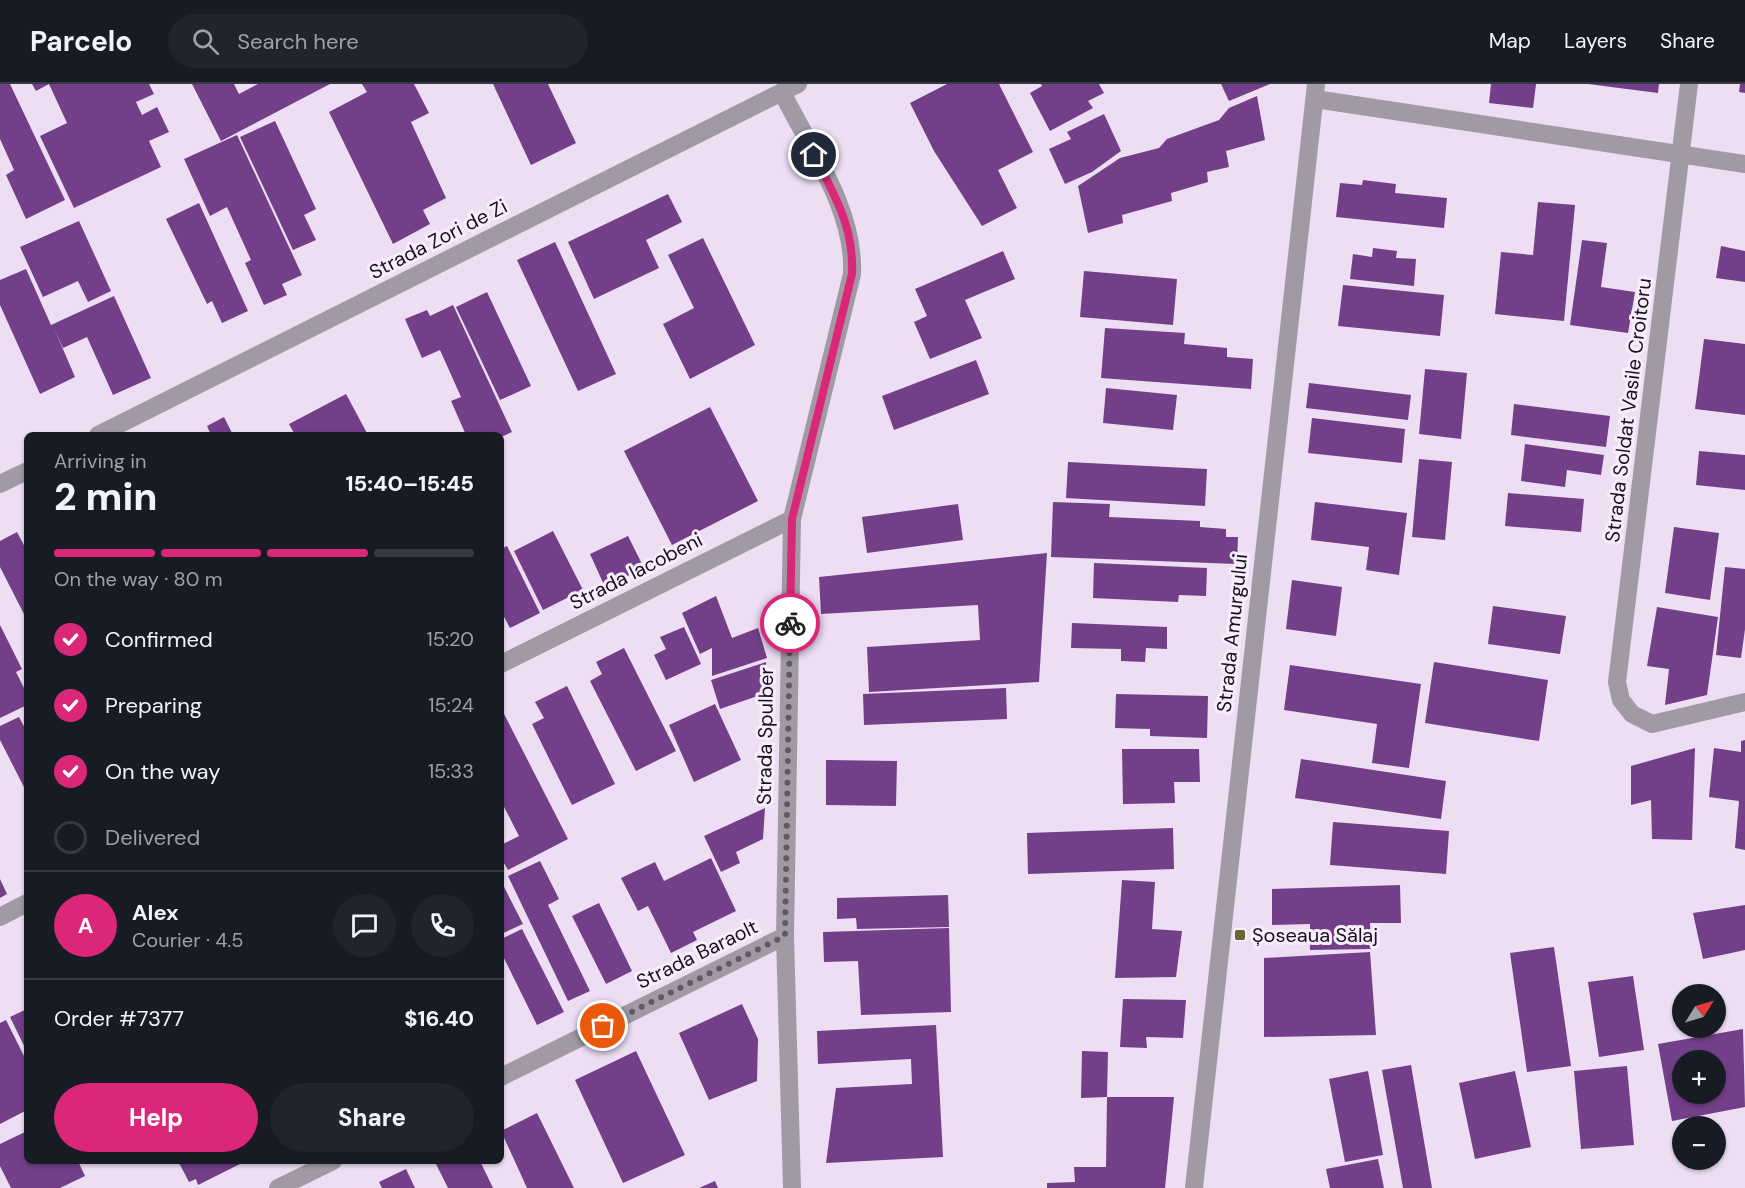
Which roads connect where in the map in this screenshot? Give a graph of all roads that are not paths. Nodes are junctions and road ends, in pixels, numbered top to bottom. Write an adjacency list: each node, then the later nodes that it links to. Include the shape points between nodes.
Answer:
1 (1689, 84): 4 (street, Strada Soldat Vasile Croitoru)
2 (790, 88): 6 (street, Strada Zori de Zi); 9 (street, Strada Spulber, via 848,224 853,249 852,274)
3 (1315, 92): 4 (street); 19 (street, Strada Amurgului)
4 (1681, 154): 5 (street); 11 (street, Strada Soldat Vasile Croitoru, via 1617,682 1621,700 1632,714 1652,724)
5 (1745, 164)
6 (104, 432)
7 (24, 472): 8 (street)
8 (0, 484)
9 (792, 519): 10 (street, Strada Iacobeni); 14 (street, Strada Spulber)
10 (504, 663)
11 (1745, 702)
12 (24, 905): 13 (street)
13 (0, 917)
14 (785, 936): 15 (street, Strada Baraolt); 18 (street, Strada Spulber)
15 (504, 1076)
16 (327, 1164): 17 (street)
17 (278, 1188)
18 (792, 1188)
19 (1194, 1188)

